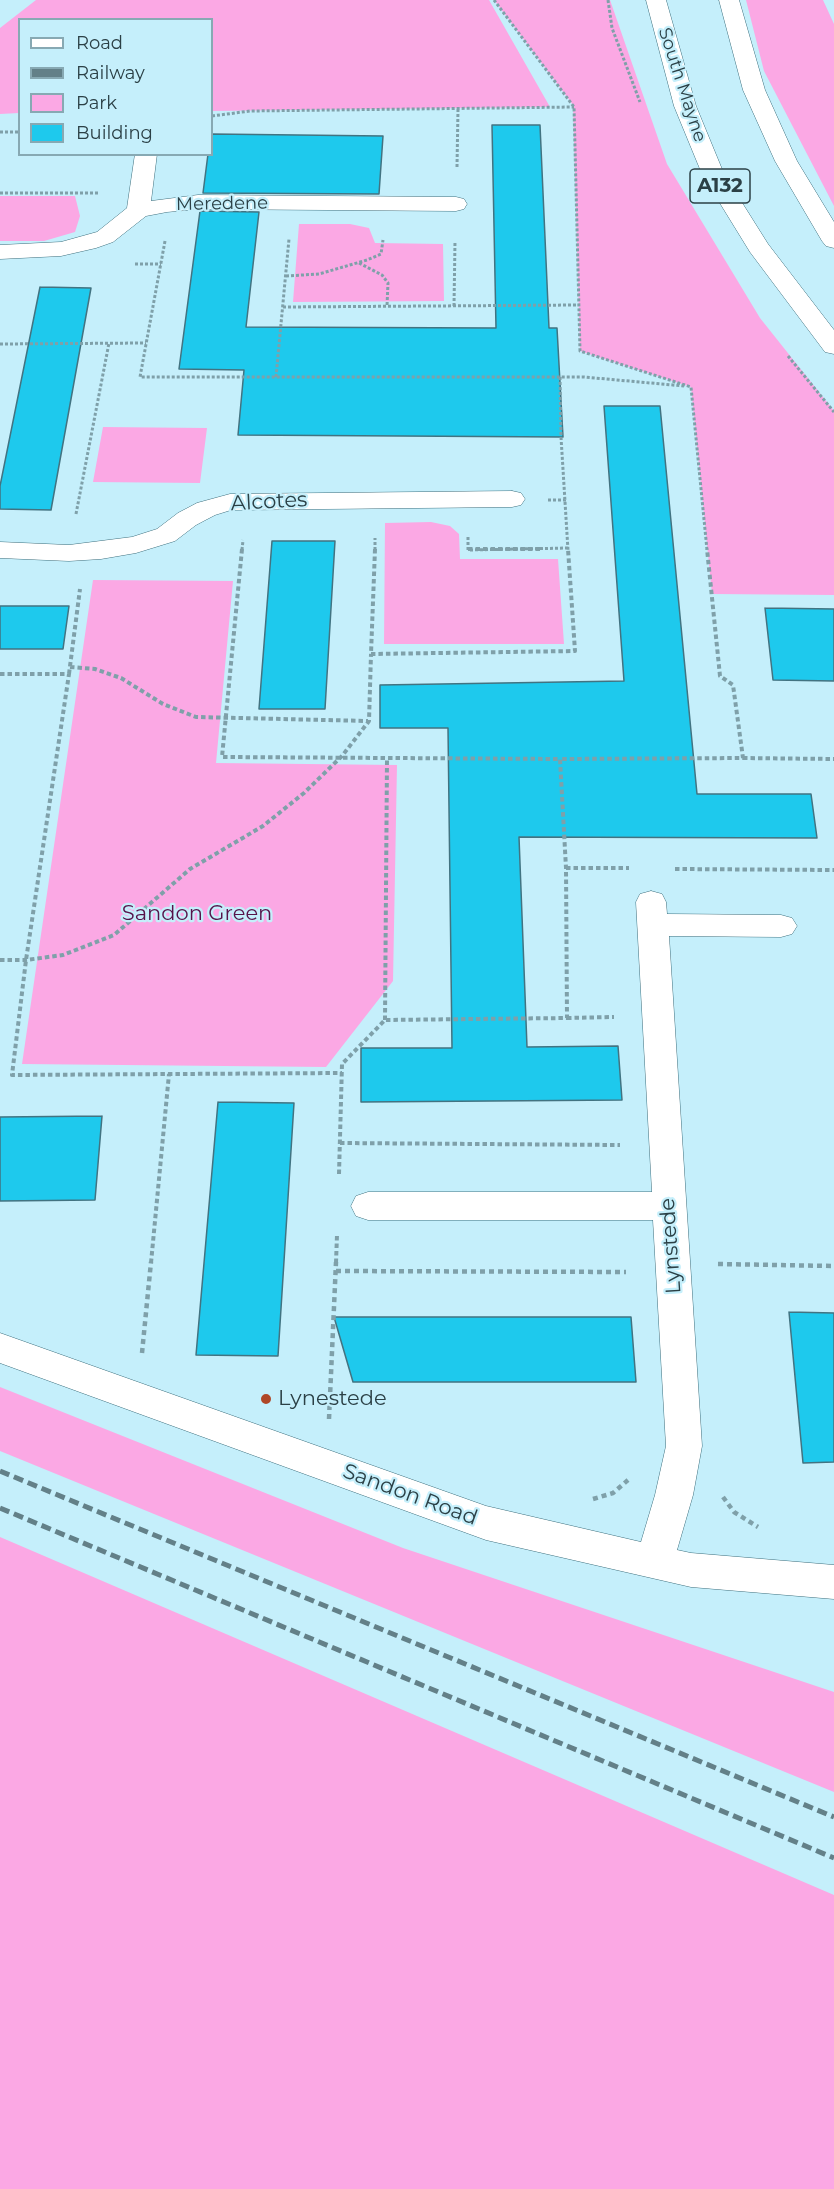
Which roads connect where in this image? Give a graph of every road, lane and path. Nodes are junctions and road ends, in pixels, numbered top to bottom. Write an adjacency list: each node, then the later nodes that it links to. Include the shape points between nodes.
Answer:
1 (494, 0): 4 (path)
2 (656, 0): 25 (street, South Mayne / A132, via 685,106 713,174 758,247)
3 (729, 0): 15 (street, via 754,90 786,161)
4 (574, 106): 5 (path, via 250,111); 19 (path)
5 (213, 116)
6 (0, 132): 7 (path)
7 (18, 132)
8 (146, 156): 10 (street)
9 (0, 194): 10 (path)
10 (139, 202): 11 (street, Meredene); 16 (street, Meredene, via 105,237 61,249)
11 (456, 204)
12 (290, 230): 18 (path)
13 (382, 237): 17 (path, via 381,254)
14 (165, 241): 22 (path)
15 (834, 241)
16 (0, 252)
17 (358, 262): 18 (path, via 319,274); 20 (path, via 382,275 388,283)
18 (286, 276): 21 (path)
19 (579, 305): 20 (path); 28 (path, via 580,351)
20 (387, 306): 21 (path)
21 (283, 307): 26 (path)
22 (146, 343): 24 (path); 26 (path, via 140,377)
23 (0, 344): 24 (path)
24 (109, 344): 35 (path)
25 (834, 347)
26 (276, 377): 27 (path)
27 (560, 377): 28 (path); 33 (path)
28 (691, 387): 44 (path, via 720,676 733,685)
29 (512, 500): 35 (street, Alcotes, via 230,502 206,509 166,535 101,551)
30 (375, 528): 37 (path)
31 (244, 529): 41 (path)
32 (465, 529): 33 (path, via 468,550)
33 (569, 548): 37 (path, via 575,651)
34 (0, 550): 35 (street, Alcotes)
35 (69, 553)
36 (81, 584): 38 (path)
37 (371, 654): 42 (path)
38 (70, 667): 40 (path); 41 (path, via 94,669 121,678 163,704 196,717)
39 (0, 674): 40 (path)
40 (69, 674): 54 (path)
41 (226, 718): 42 (path); 43 (path, via 222,758)
42 (369, 721): 43 (path)
43 (339, 758): 45 (path); 54 (path, via 263,826 190,869 114,935 63,955)
44 (743, 758): 46 (path); 47 (path)
45 (387, 759): 46 (path); 57 (path)
46 (560, 759): 48 (path)
47 (834, 759)
48 (567, 868): 49 (path); 56 (path)
49 (636, 868)
50 (671, 869): 51 (path)
51 (834, 870)
52 (781, 926): 64 (street, Lynstede, via 652,914)
53 (0, 960): 54 (path)
54 (26, 960): 59 (path, via 12,1075)
55 (624, 1017): 56 (path)
56 (567, 1018): 57 (path)
57 (385, 1020): 58 (path, via 342,1064)
58 (342, 1073): 59 (path); 60 (path)
59 (169, 1074): 71 (path)
60 (340, 1143): 61 (path); 62 (path)
61 (622, 1145)
62 (339, 1178)
63 (368, 1206): 64 (street)
64 (668, 1206): 73 (street, Lynstede, via 684,1446)
65 (338, 1224): 68 (path)
66 (711, 1264): 67 (path)
67 (834, 1266)
68 (336, 1270): 69 (path); 72 (path)
69 (633, 1272)
70 (0, 1348): 73 (street, Sandon Road, via 486,1522)
71 (142, 1354)
72 (329, 1421)
73 (654, 1562): 74 (street, Sandon Road, via 703,1571)
74 (834, 1582)

